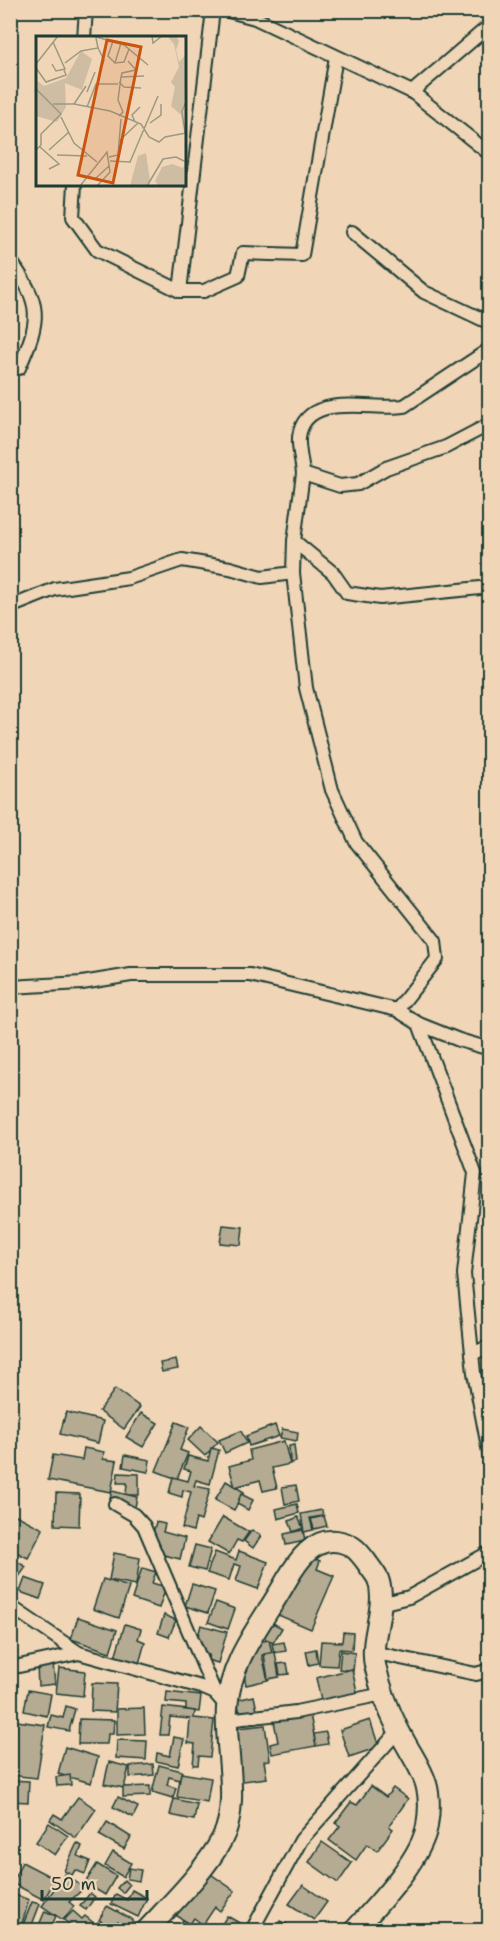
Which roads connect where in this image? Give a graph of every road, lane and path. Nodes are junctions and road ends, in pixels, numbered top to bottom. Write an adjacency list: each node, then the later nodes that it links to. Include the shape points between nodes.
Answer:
1 (86, 10): 6 (street)
2 (213, 10): 13 (street)
3 (225, 10): 4 (street)
4 (259, 14): 7 (street)
5 (489, 25): 8 (street)
6 (84, 36)
7 (336, 57): 8 (street); 13 (street, via 302,255 243,253 238,276 204,291)
8 (412, 92): 9 (street)
9 (489, 154)
10 (75, 186): 13 (street, via 73,217 97,250)
11 (352, 232): 14 (street, via 424,292)
12 (10, 260): 16 (street, via 25,281 37,311 34,335)
13 (180, 291)
14 (489, 323)
15 (489, 348): 18 (street, via 404,406 388,409 344,405 325,407 308,416 298,439)
16 (19, 368)
17 (489, 424): 18 (street, via 446,447 386,468 358,484 340,486)
18 (303, 474): 19 (street)
19 (294, 541): 20 (street); 21 (street, via 333,573 347,593 380,598)
20 (293, 573): 22 (street, via 262,578 182,560 129,578 55,589); 24 (street, via 306,688 332,790 356,842 435,941 437,958)
21 (489, 587)
22 (10, 607)
23 (10, 987): 24 (street, via 82,983 131,975 250,975)
24 (397, 1010): 25 (street)
25 (419, 1024): 26 (street); 28 (street, via 475,1173 464,1274)
26 (489, 1049)
27 (489, 1346): 28 (street)
28 (472, 1354): 29 (street)
29 (489, 1458)
30 (115, 1504): 39 (street, via 144,1526)
31 (489, 1552): 32 (street, via 409,1597)
32 (380, 1604): 34 (main road); 39 (main road, via 378,1580 357,1548 338,1541 313,1546 298,1561 245,1646)
33 (10, 1606): 35 (street)
34 (372, 1652): 37 (street, via 476,1674); 38 (main road)
35 (79, 1653): 36 (street); 39 (street)
36 (10, 1668)
37 (489, 1670)
38 (383, 1694): 39 (street, via 296,1712); 40 (main road)
39 (223, 1706): 41 (main road, via 232,1800 223,1838 185,1889)
40 (399, 1730): 42 (street, via 301,1840); 43 (main road, via 424,1773 430,1801 426,1829 404,1872)
41 (147, 1930)
42 (252, 1930)
43 (355, 1930)

